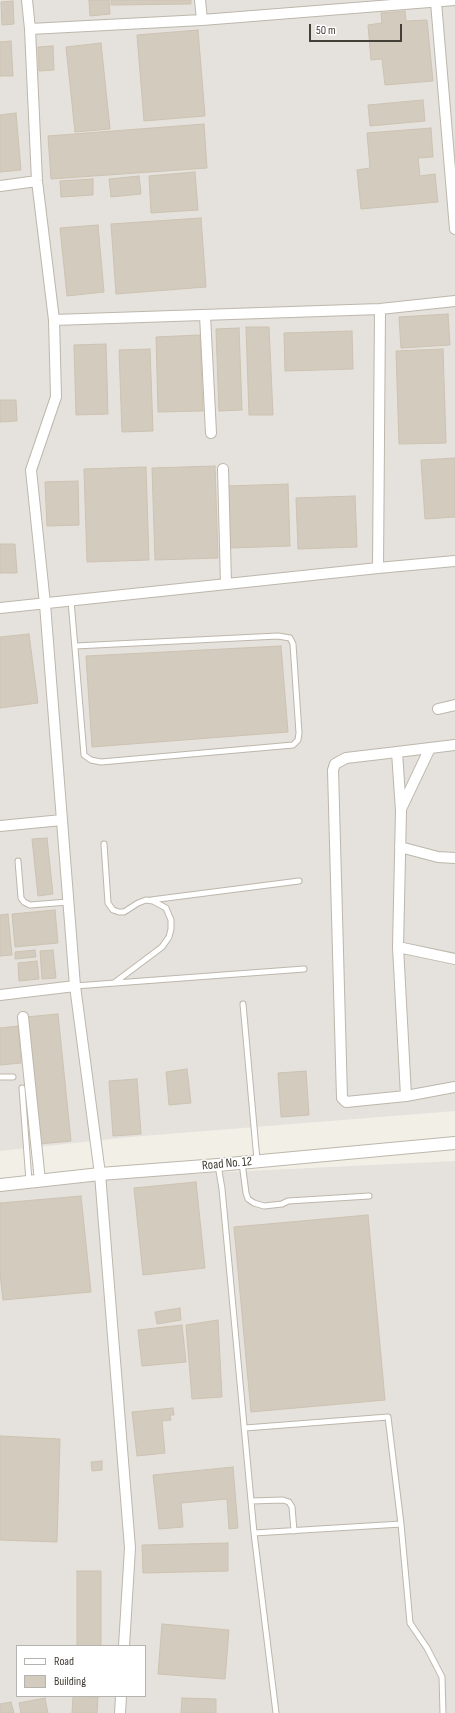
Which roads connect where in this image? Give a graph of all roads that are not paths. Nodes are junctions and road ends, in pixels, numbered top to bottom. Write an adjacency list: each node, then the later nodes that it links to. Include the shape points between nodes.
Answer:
1 (27, 0): 6 (street)
2 (200, 0): 5 (street)
3 (455, 0): 4 (street)
4 (436, 2): 5 (street); 9 (street)
5 (202, 20): 6 (street)
6 (30, 29): 7 (street)
7 (37, 181): 8 (street); 13 (street)
8 (0, 186)
9 (455, 229)
10 (455, 301): 11 (street)
11 (380, 309): 12 (street); 17 (street)
12 (205, 315): 13 (street); 14 (street)
13 (54, 320): 20 (street, via 56,397 31,470)
14 (211, 434)
15 (223, 469): 18 (street)
16 (455, 561): 17 (street)
17 (378, 568): 18 (street)
18 (226, 584): 19 (street)
19 (71, 601): 20 (street); 22 (lane)
20 (45, 604): 21 (street); 29 (street)
21 (0, 608)
22 (75, 646): 22 (lane, via 84,755 91,760 101,762 293,744 298,740 293,644 290,638 278,636)
23 (455, 705): 24 (street)
24 (438, 709)
25 (455, 745): 26 (street)
26 (430, 748): 27 (street); 28 (street)
27 (397, 752): 28 (street); 50 (street, via 346,758 335,764 333,770 342,1098 346,1102)
28 (400, 811): 32 (street)
29 (62, 820): 30 (street); 37 (street)
30 (0, 826)
31 (104, 844): 36 (lane, via 108,903 113,910 124,912)
32 (400, 847): 33 (street, via 438,857); 38 (street)
33 (455, 858)
34 (18, 860): 37 (lane, via 21,898 24,902 30,905)
35 (299, 881): 36 (lane)
36 (146, 900): 41 (lane, via 160,904 169,913 171,929 168,937 162,947)
37 (68, 902): 42 (street)
38 (398, 947): 39 (street); 50 (street)
39 (455, 959)
40 (304, 969): 41 (lane)
41 (114, 983): 42 (lane)
42 (75, 986): 43 (street); 55 (street)
43 (0, 995)
44 (243, 1004): 52 (lane)
45 (23, 1017): 56 (street)
46 (0, 1077): 47 (lane)
47 (13, 1077)
48 (455, 1087): 50 (street)
49 (22, 1088): 56 (lane)
50 (406, 1096)
51 (455, 1143): 52 (street, Road No. 12)
52 (257, 1162): 53 (street, Road No. 12)
53 (242, 1163): 54 (street, Road No. 12); 58 (lane, via 248,1199 264,1206 288,1201)
54 (218, 1165): 55 (street, Road No. 12); 59 (lane)
55 (100, 1174): 56 (street, Road No. 12); 64 (street, via 130,1548)
56 (35, 1182): 57 (street, Road No. 12)
57 (0, 1185)
58 (369, 1196)
59 (245, 1428): 60 (lane); 61 (lane, via 388,1417)
60 (251, 1502): 62 (lane, via 289,1502 292,1507); 63 (lane)
61 (401, 1524): 62 (lane); 68 (lane, via 410,1623 442,1676)
62 (294, 1531): 63 (lane)
63 (254, 1533): 67 (lane)
64 (124, 1645)
65 (121, 1697): 66 (street)
66 (120, 1713)
67 (276, 1713)
68 (443, 1713)

